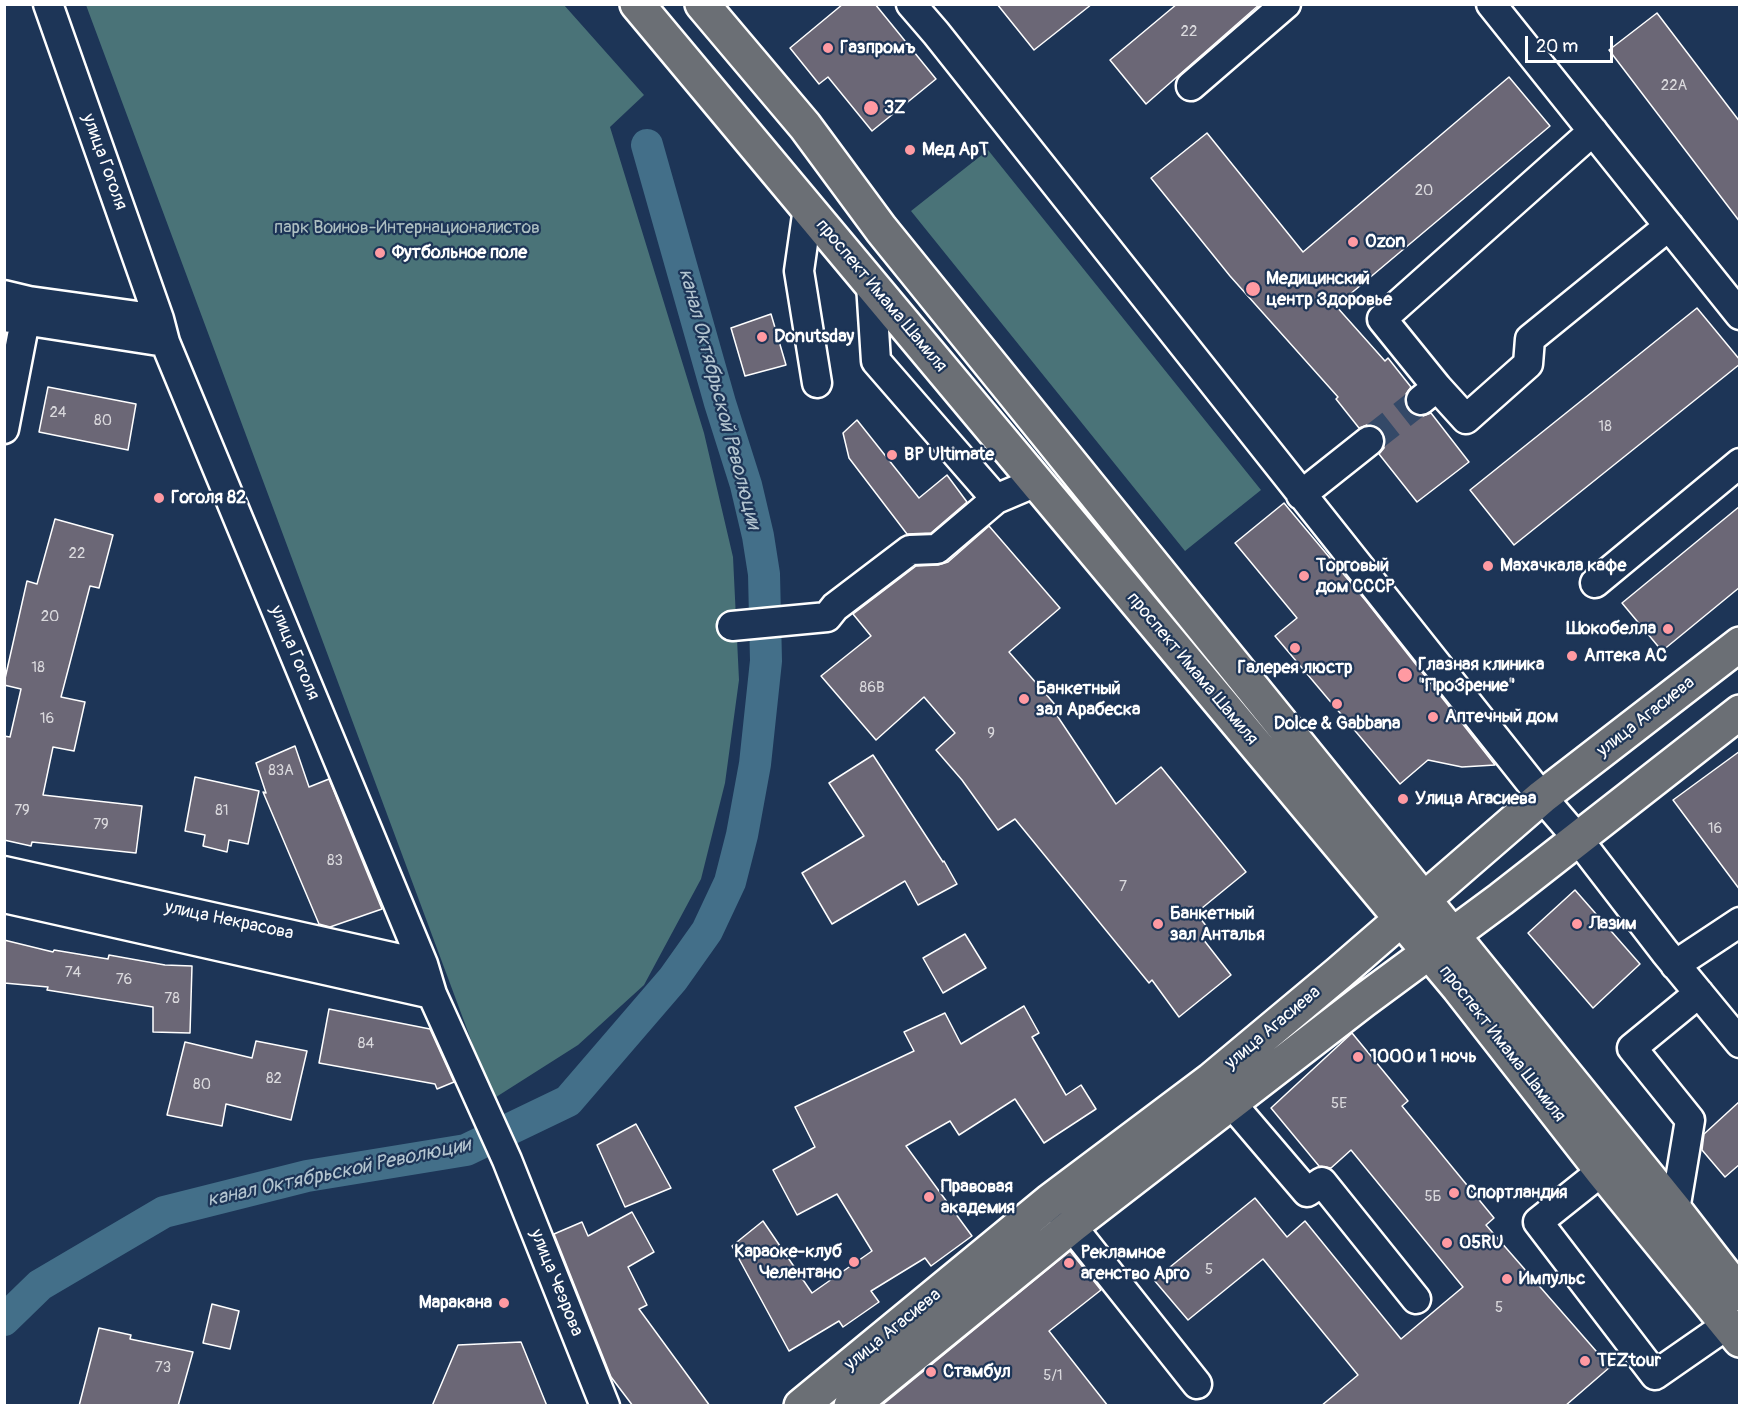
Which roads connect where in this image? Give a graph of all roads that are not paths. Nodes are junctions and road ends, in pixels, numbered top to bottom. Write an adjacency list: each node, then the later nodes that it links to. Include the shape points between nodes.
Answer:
1 (48, 4): 14 (street, улица Гоголя)
2 (637, 4): 9 (main road, проспект Имама Шамиля)
3 (702, 4): 30 (main road, проспект Имама Шамиля, via 805,126 881,229)
4 (911, 4): 20 (street)
5 (1286, 4): 7 (street)
6 (1491, 4): 8 (street)
7 (1191, 86)
8 (1593, 131): 10 (street); 10 (street, via 1382,320 1429,393 1466,419 1528,364 1530,339)
9 (808, 208): 11 (main road, проспект Имама Шамиля); 15 (street, via 799,271)
10 (1669, 226): 13 (street)
11 (871, 284): 19 (main road, проспект Имама Шамиля); 21 (street, via 876,362)
12 (16, 309): 14 (street); 16 (street)
13 (1740, 315)
14 (162, 331): 33 (street, улица Гоголя)
15 (817, 383)
16 (4, 429)
17 (1369, 441): 20 (street)
18 (1740, 463): 22 (street)
19 (1036, 482): 21 (street); 30 (main road, проспект Имама Шамиля)
20 (1301, 495): 26 (street)
21 (996, 499): 23 (street, via 937,549 910,550 827,617)
22 (1595, 583)
23 (732, 626)
24 (1740, 644): 26 (main road, улица Агасиева)
25 (1740, 712): 27 (main road, улица Агасиева)
26 (1542, 797): 27 (street); 30 (main road, улица Агасиева)
27 (1578, 839): 32 (main road, улица Агасиева); 34 (street)
28 (4, 871): 33 (street, улица Некрасова)
29 (4, 898): 35 (street, улица Некрасова)
30 (1412, 909): 32 (main road, проспект Имама Шамиля); 40 (main road, улица Агасиева, via 1211,1080)
31 (1740, 922): 34 (street)
32 (1440, 943): 38 (main road, улица Агасиева); 39 (main road, проспект Имама Шамиля); 41 (main road, проспект Имама Шамиля)
33 (423, 964): 35 (street)
34 (1675, 965): 36 (street)
35 (432, 993): 47 (street, улица Чеэрова, via 507,1160)
36 (1699, 993): 37 (street); 41 (street, via 1632,1048 1690,1120)
37 (1740, 1042)
38 (1231, 1103): 42 (main road, улица Агасиева); 44 (street, via 1307,1192 1322,1182)
39 (1602, 1171): 45 (main road, проспект Имама Шамиля); 45 (street, via 1538,1222 1655,1375)
40 (1050, 1201): 42 (street); 48 (main road, улица Агасиева)
41 (1675, 1210): 43 (main road, проспект Имама Шамиля)
42 (1072, 1225): 46 (street); 49 (main road, улица Агасиева)
43 (1740, 1294)
44 (1416, 1299)
45 (1733, 1333)
46 (1197, 1384)
47 (605, 1406)
48 (801, 1406)
49 (851, 1406)

